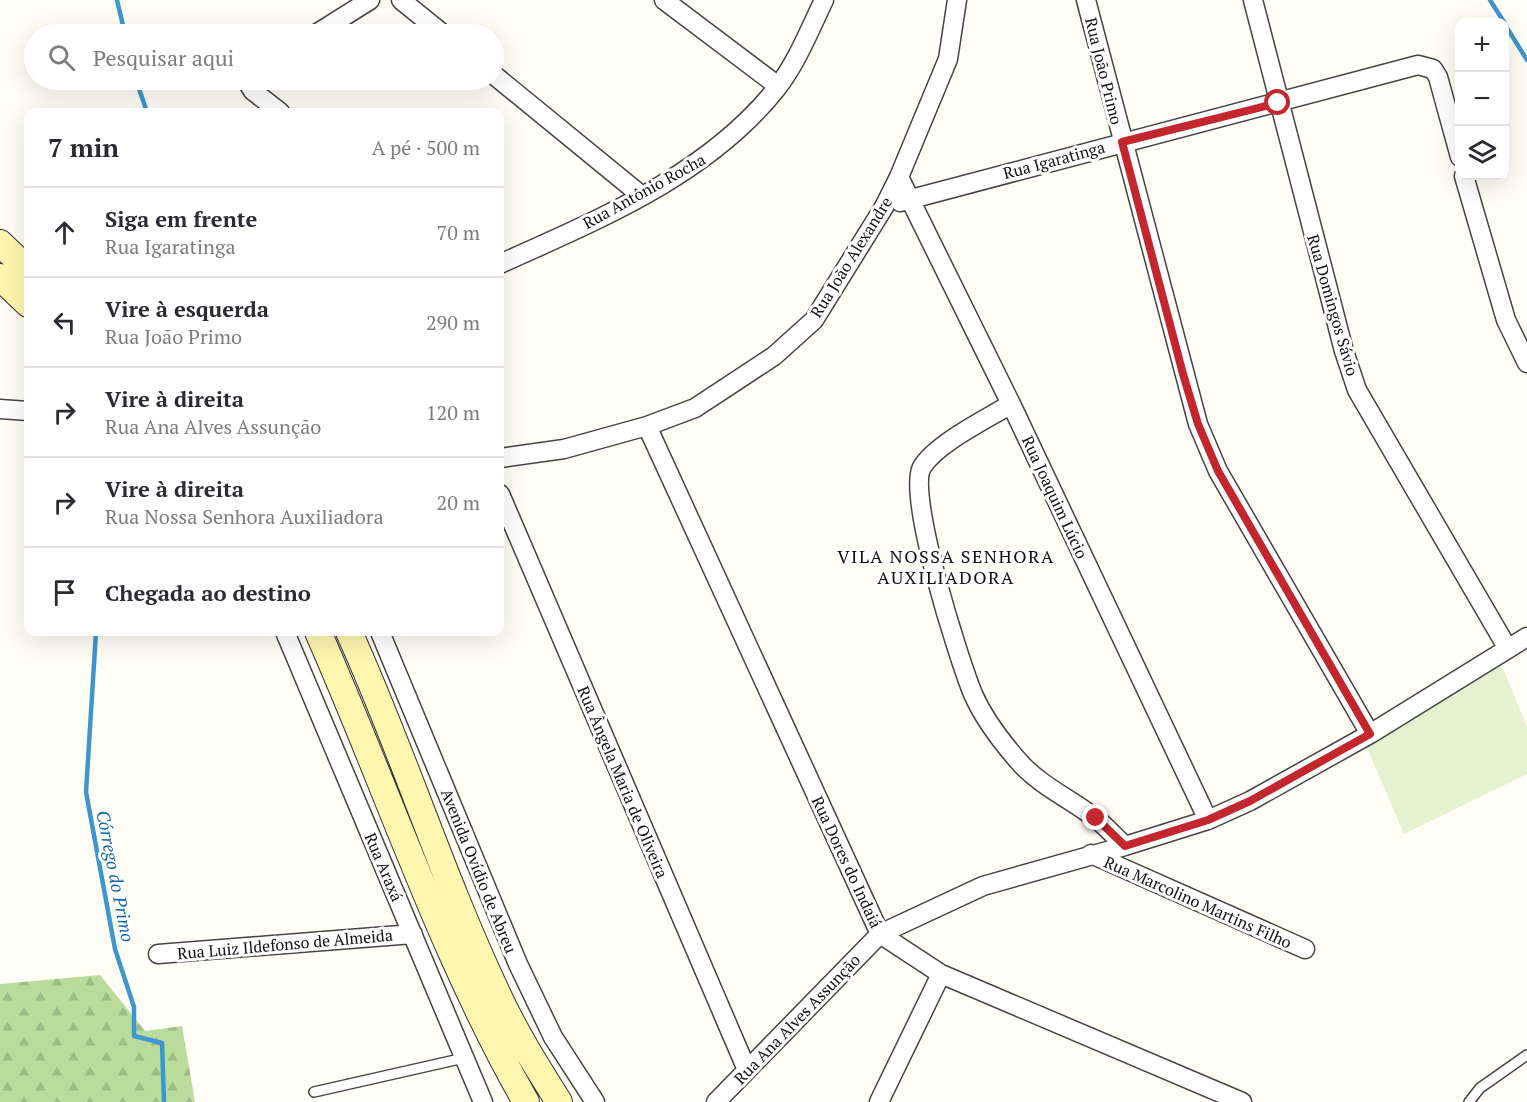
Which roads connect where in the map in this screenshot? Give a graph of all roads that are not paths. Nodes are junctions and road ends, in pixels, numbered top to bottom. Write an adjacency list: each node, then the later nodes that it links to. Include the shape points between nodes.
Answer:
1 (370, 0): 8 (street)
2 (401, 0): 9 (street)
3 (664, 0): 11 (street)
4 (957, 0): 17 (street, Rua João Alexandre, via 948,59)
5 (1086, 0): 16 (street, Rua João Primo)
6 (1253, 0): 13 (street, Rua Domingos Sávio)
7 (817, 4): 11 (street, Rua Antônio Rocha)
8 (332, 24)
9 (431, 24)
10 (504, 83): 19 (street)
11 (778, 86): 19 (street, Rua Antônio Rocha, via 742,129 702,160)
12 (252, 90): 14 (street)
13 (1278, 103): 15 (street, Rua Igaratinga, via 1418,65 1433,69 1438,77); 16 (street, Rua Igaratinga); 39 (street, Rua Domingos Sávio, via 1344,351 1358,390)
14 (275, 108)
15 (1455, 139)
16 (1122, 142): 20 (street, Rua Igaratinga); 40 (street, Rua João Primo, via 1198,424 1218,471)
17 (898, 177): 20 (street, Rua Joaquim Lúcio); 21 (street, Rua João Alexandre)
18 (1465, 180): 27 (street, via 1489,270 1506,320)
19 (642, 196): 23 (street, Rua Antônio Rocha)
20 (910, 200): 21 (street, Rua Igaratinga); 28 (street, Rua Joaquim Lúcio)
21 (884, 207): 31 (street, Rua João Alexandre, via 820,311 798,334 738,382 695,408)
22 (0, 243): 24 (main road)
23 (504, 262)
24 (24, 266)
25 (0, 277): 26 (main road)
26 (24, 300)
27 (1527, 363)
28 (1011, 404): 41 (street, Rua Joaquim Lúcio); 42 (street, via 946,445 922,467 918,477 922,518 960,656 974,695 998,734 1023,765 1096,818)
29 (0, 409): 30 (street)
30 (24, 411)
31 (647, 426): 32 (street, Rua João Alexandre, via 564,449); 45 (street, Rua Dores do Indaiá)
32 (504, 457)
33 (504, 503): 51 (street, Rua Ângela Maria de Oliveira)
34 (287, 636): 44 (street, Rua Araxá)
35 (320, 636): 54 (main road, via 452,955 494,1047)
36 (352, 636): 55 (main road, Avenida Ovídio de Abreu, via 498,995)
37 (382, 636): 56 (street, Avenida Ovídio de Abreu, via 518,964 552,1037)
38 (1527, 637): 39 (street, Rua Ana Alves Assunção)
39 (1508, 649): 40 (street, Rua Ana Alves Assunção)
40 (1370, 734): 41 (street, Rua Ana Alves Assunção)
41 (1208, 820): 42 (street, Rua Ana Alves Assunção)
42 (1125, 846): 43 (street, Rua Ana Alves Assunção)
43 (1091, 854): 45 (street, Rua Ana Alves Assunção, via 983,886); 46 (street, Rua Marcolino Martins Filho)
44 (413, 934): 47 (street, Rua Luiz Ildefonso de Almeida); 50 (street, Rua Araxá)
45 (880, 934): 48 (street, Rua Dores do Indaiá); 51 (street, Rua Ana Alves Assunção)
46 (1305, 949)
47 (158, 954)
48 (941, 974): 58 (street); 59 (street, Rua Dores do Indaiá)
49 (1527, 1055): 60 (lane, via 1480,1088)
50 (464, 1058): 52 (lane); 53 (street, Rua Araxá)
51 (747, 1070): 57 (street, Rua Ana Alves Assunção)
52 (314, 1092)
53 (483, 1102)
54 (526, 1102)
55 (559, 1102)
56 (595, 1102)
57 (716, 1102)
58 (879, 1102)
59 (1242, 1102)
60 (1469, 1102)

